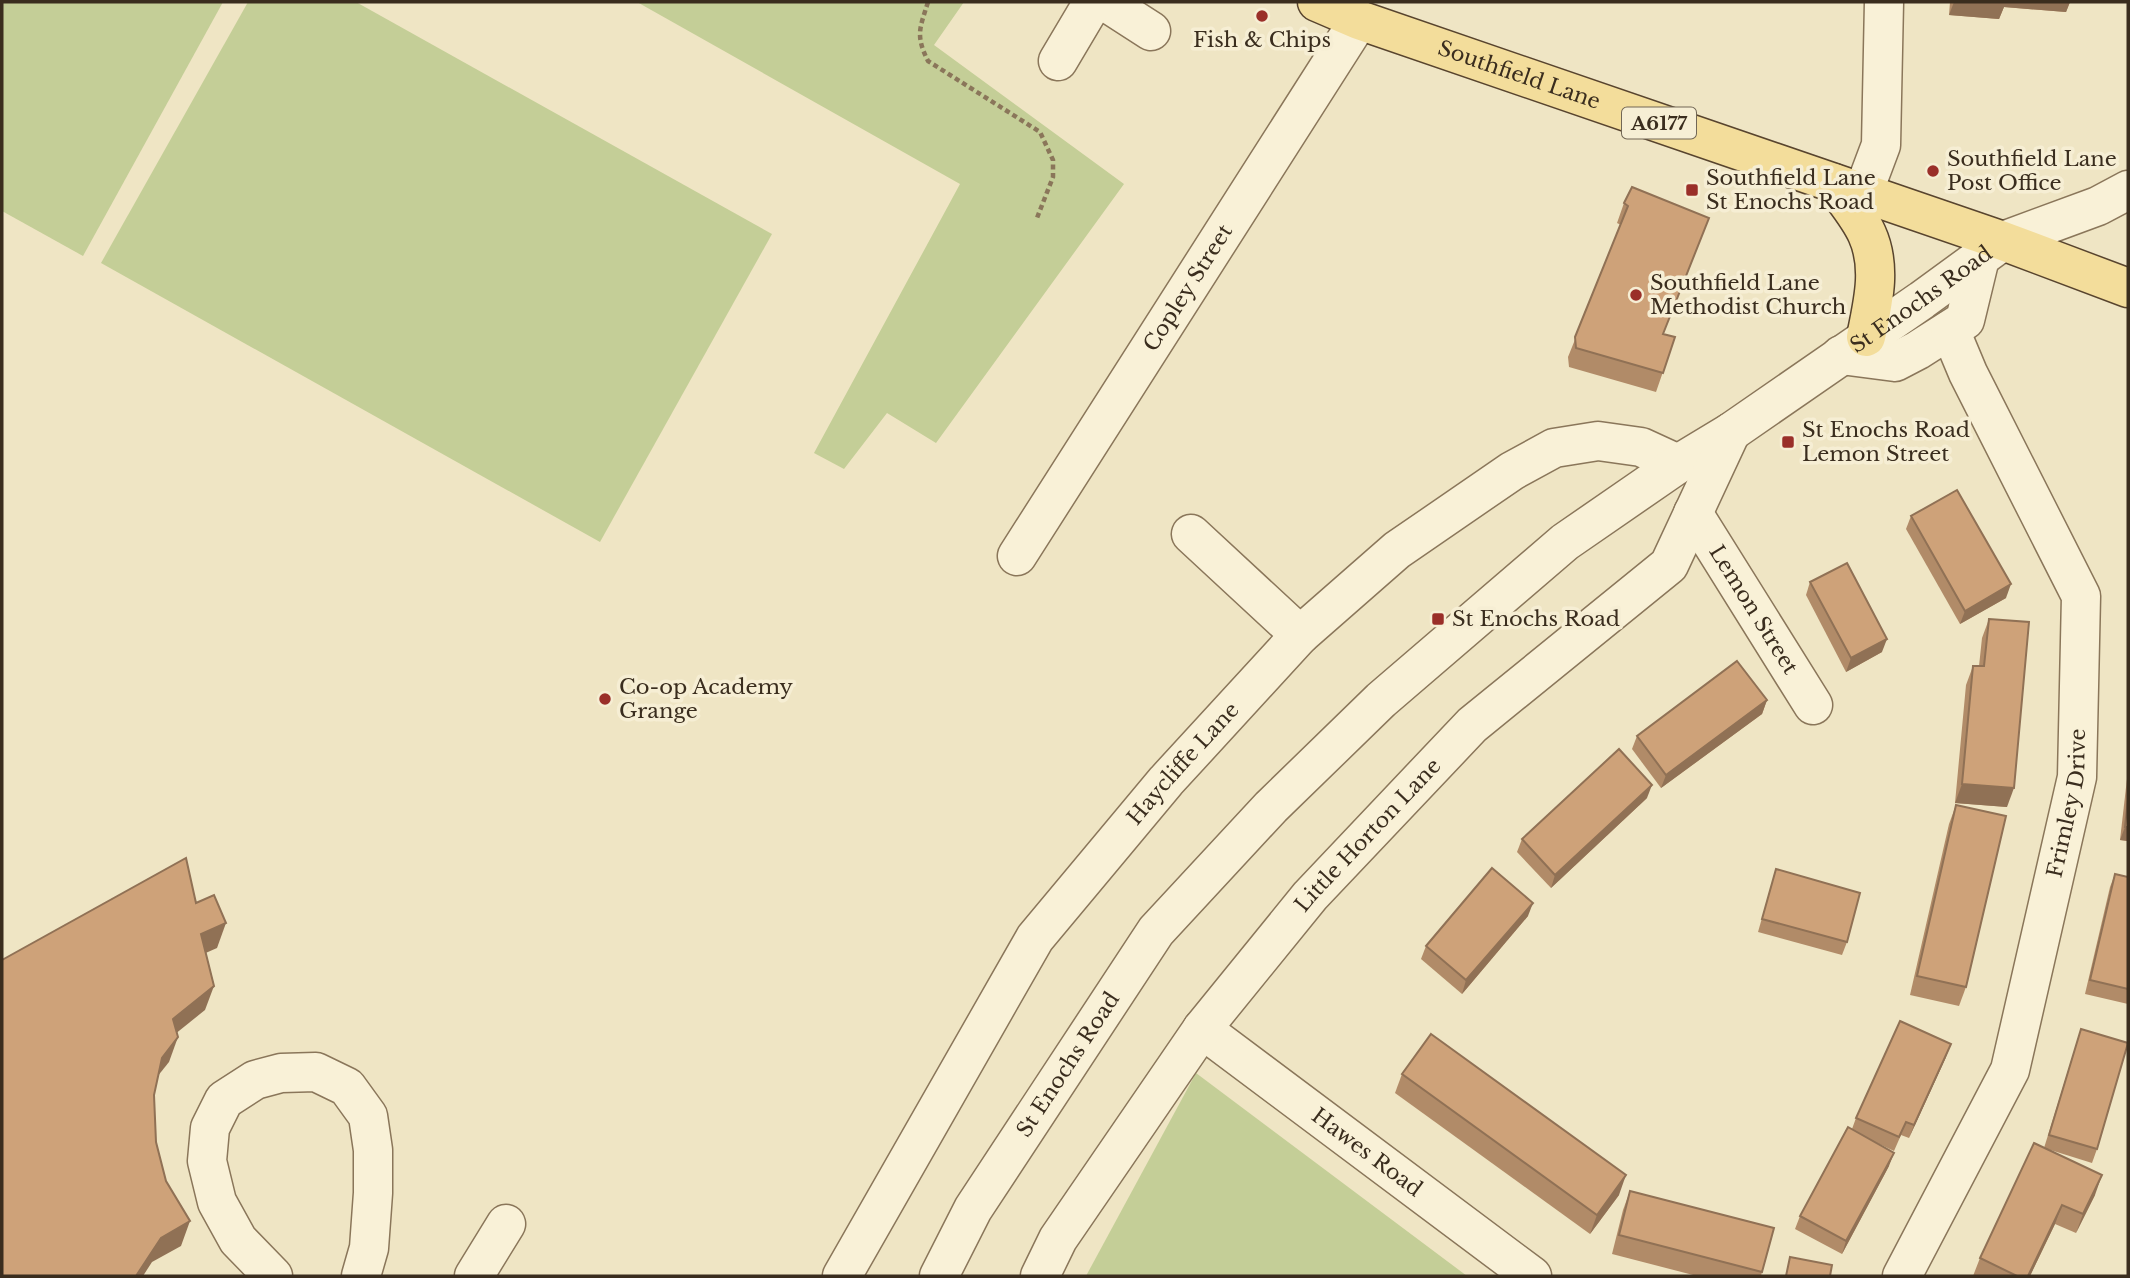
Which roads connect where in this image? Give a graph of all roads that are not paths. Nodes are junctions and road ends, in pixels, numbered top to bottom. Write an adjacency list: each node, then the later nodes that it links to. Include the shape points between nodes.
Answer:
1 (1093, 2): 7 (street)
2 (1107, 2): 6 (street)
3 (1317, 2): 5 (main road, Southfield Lane / A6177)
4 (1884, 2): 8 (street, via 1881,145)
5 (1359, 20): 8 (main road, Southfield Lane / A6177); 18 (street, Copley Street)
6 (1151, 31)
7 (1058, 61)
8 (1848, 188): 10 (main road, Southfield Lane / A6177); 13 (main road, via 1875,260 1875,290)
9 (2128, 190): 10 (street)
10 (1992, 249): 11 (main road, A6177); 12 (street, via 1965,320); 13 (street, St Enochs Road)
11 (2128, 288)
12 (1950, 330): 13 (street, via 1895,362); 30 (street, Frimley Drive, via 2081,596 2077,778 2010,1070)
13 (1854, 346): 14 (street, St Enochs Road)
14 (1731, 432): 15 (street, St Enochs Road); 16 (street, Little Horton Lane)
15 (1678, 464): 19 (street, Haycliffe Lane, via 1630,445 1598,441 1555,448 1512,471 1397,550); 27 (street, St Enochs Road, via 1565,541 1381,700 1271,807 1156,931 974,1209)
16 (1693, 513): 20 (street, Lemon Street); 21 (street, Little Horton Lane, via 1668,565 1472,725 1310,896)
17 (1191, 534): 19 (street)
18 (1017, 556)
19 (1300, 635): 26 (street, Haycliffe Lane, via 1166,781 1035,937)
20 (1813, 705)
21 (1202, 1029): 28 (street, Little Horton Lane, via 1058,1238); 29 (street, Hawes Road)
22 (506, 1224): 25 (street)
23 (273, 1276): 24 (street, via 238,1240 217,1202 207,1161 210,1128 224,1100 255,1080 281,1073 316,1072 347,1087 368,1116 373,1193 369,1248)
24 (361, 1276)
25 (474, 1276)
26 (842, 1276)
27 (939, 1276)
28 (1040, 1276)
29 (1532, 1276)
30 (1902, 1276)

